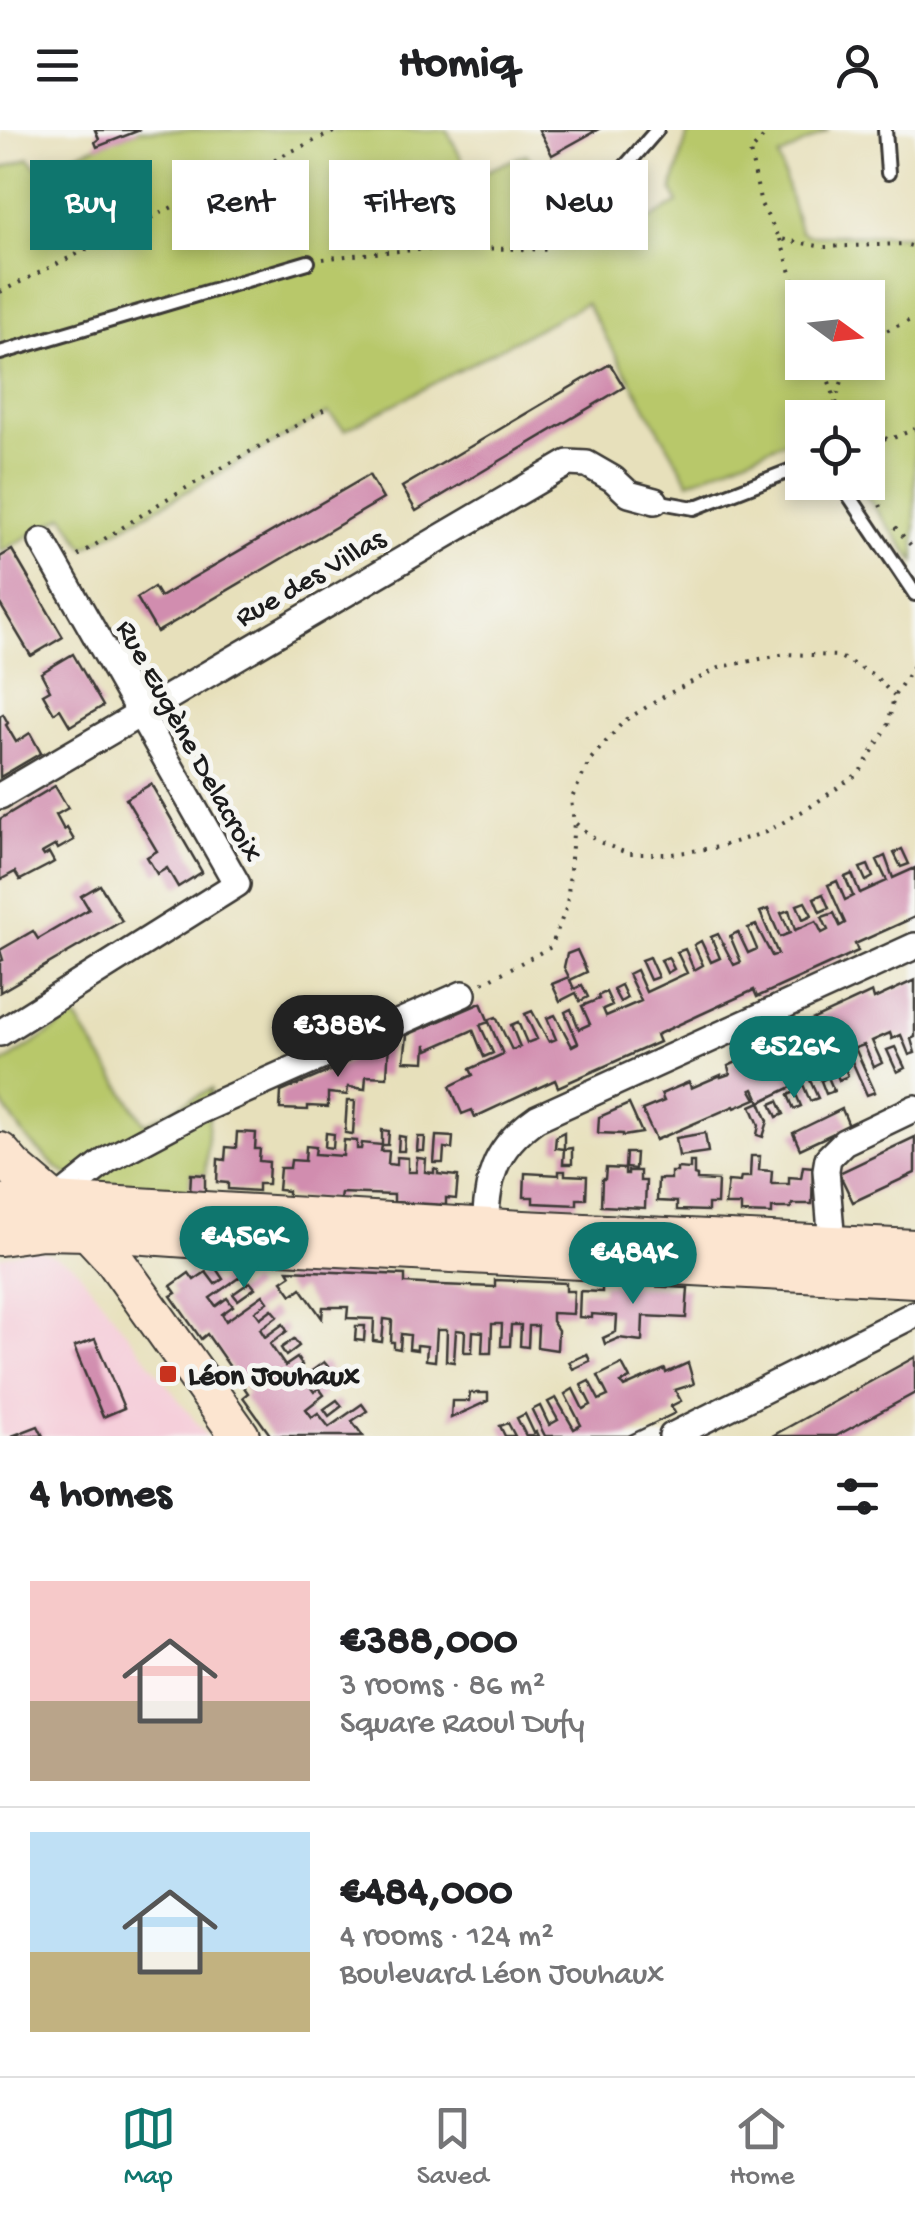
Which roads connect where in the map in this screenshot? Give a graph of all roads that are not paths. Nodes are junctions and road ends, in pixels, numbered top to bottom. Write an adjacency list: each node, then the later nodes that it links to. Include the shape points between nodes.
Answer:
1 (657, 130): 3 (lane)
2 (886, 130): 4 (lane)
3 (631, 160)
4 (888, 173)
5 (308, 262): 6 (lane)
6 (0, 353)
7 (785, 473): 9 (lane, via 694,508)
8 (852, 500): 11 (lane)
9 (655, 501): 12 (street, Rue des Villas, via 630,494 587,464 568,463)
10 (42, 542): 12 (street, Rue Eugène Delacroix)
11 (915, 594)
12 (140, 712): 13 (street, Rue des Villas); 16 (street, Rue Eugène Delacroix, via 238,884)
13 (0, 796)
14 (915, 946): 23 (street, via 537,1118 495,1163)
15 (456, 998): 19 (street, via 199,1110 108,1160)
16 (0, 1033)
17 (915, 1108): 24 (street, via 844,1142 828,1158)
18 (0, 1152): 19 (main road)
19 (54, 1202): 20 (main road); 21 (main road); 23 (main road)
20 (0, 1204)
21 (88, 1231): 22 (main road); 23 (main road, via 246,1242); 28 (main road, via 124,1271)
22 (0, 1236)
23 (484, 1240): 24 (main road); 26 (main road)
24 (832, 1244): 25 (main road)
25 (915, 1249)
26 (915, 1278)
27 (915, 1314): 29 (street)
28 (240, 1436)
29 (672, 1436)

